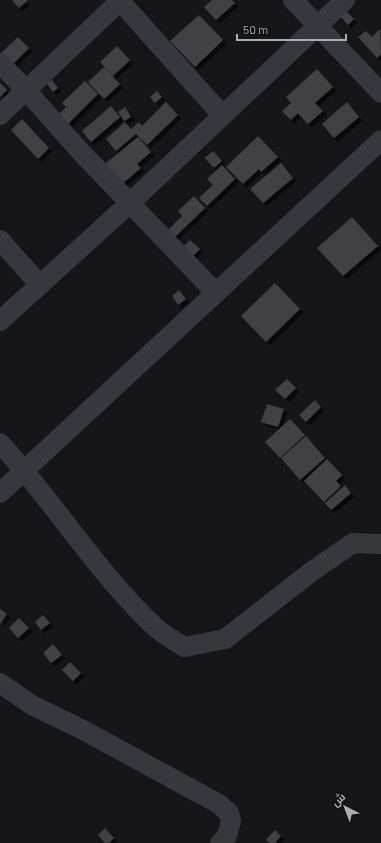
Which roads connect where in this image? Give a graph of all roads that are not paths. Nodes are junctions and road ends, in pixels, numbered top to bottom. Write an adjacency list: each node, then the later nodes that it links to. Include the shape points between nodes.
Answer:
1 (293, 0): 4 (street)
2 (345, 0): 4 (street)
3 (120, 1): 6 (street); 9 (street)
4 (318, 25): 7 (street); 9 (street)
5 (0, 63): 6 (street)
6 (26, 90): 8 (street); 11 (street)
7 (381, 93)
8 (0, 114)
9 (222, 115): 11 (street)
10 (381, 140): 14 (street)
11 (130, 203): 13 (street); 14 (street)
12 (0, 240): 13 (street)
13 (40, 285): 15 (street)
14 (216, 293): 17 (street)
15 (0, 321)
16 (0, 443): 17 (street)
17 (24, 470): 18 (street); 19 (street, via 104,574 155,627 184,647 225,640 311,572 353,543)
18 (0, 493)
19 (381, 544)
20 (0, 683): 21 (street, via 32,705 92,734 219,804 229,813 231,821 227,836)
21 (220, 843)

